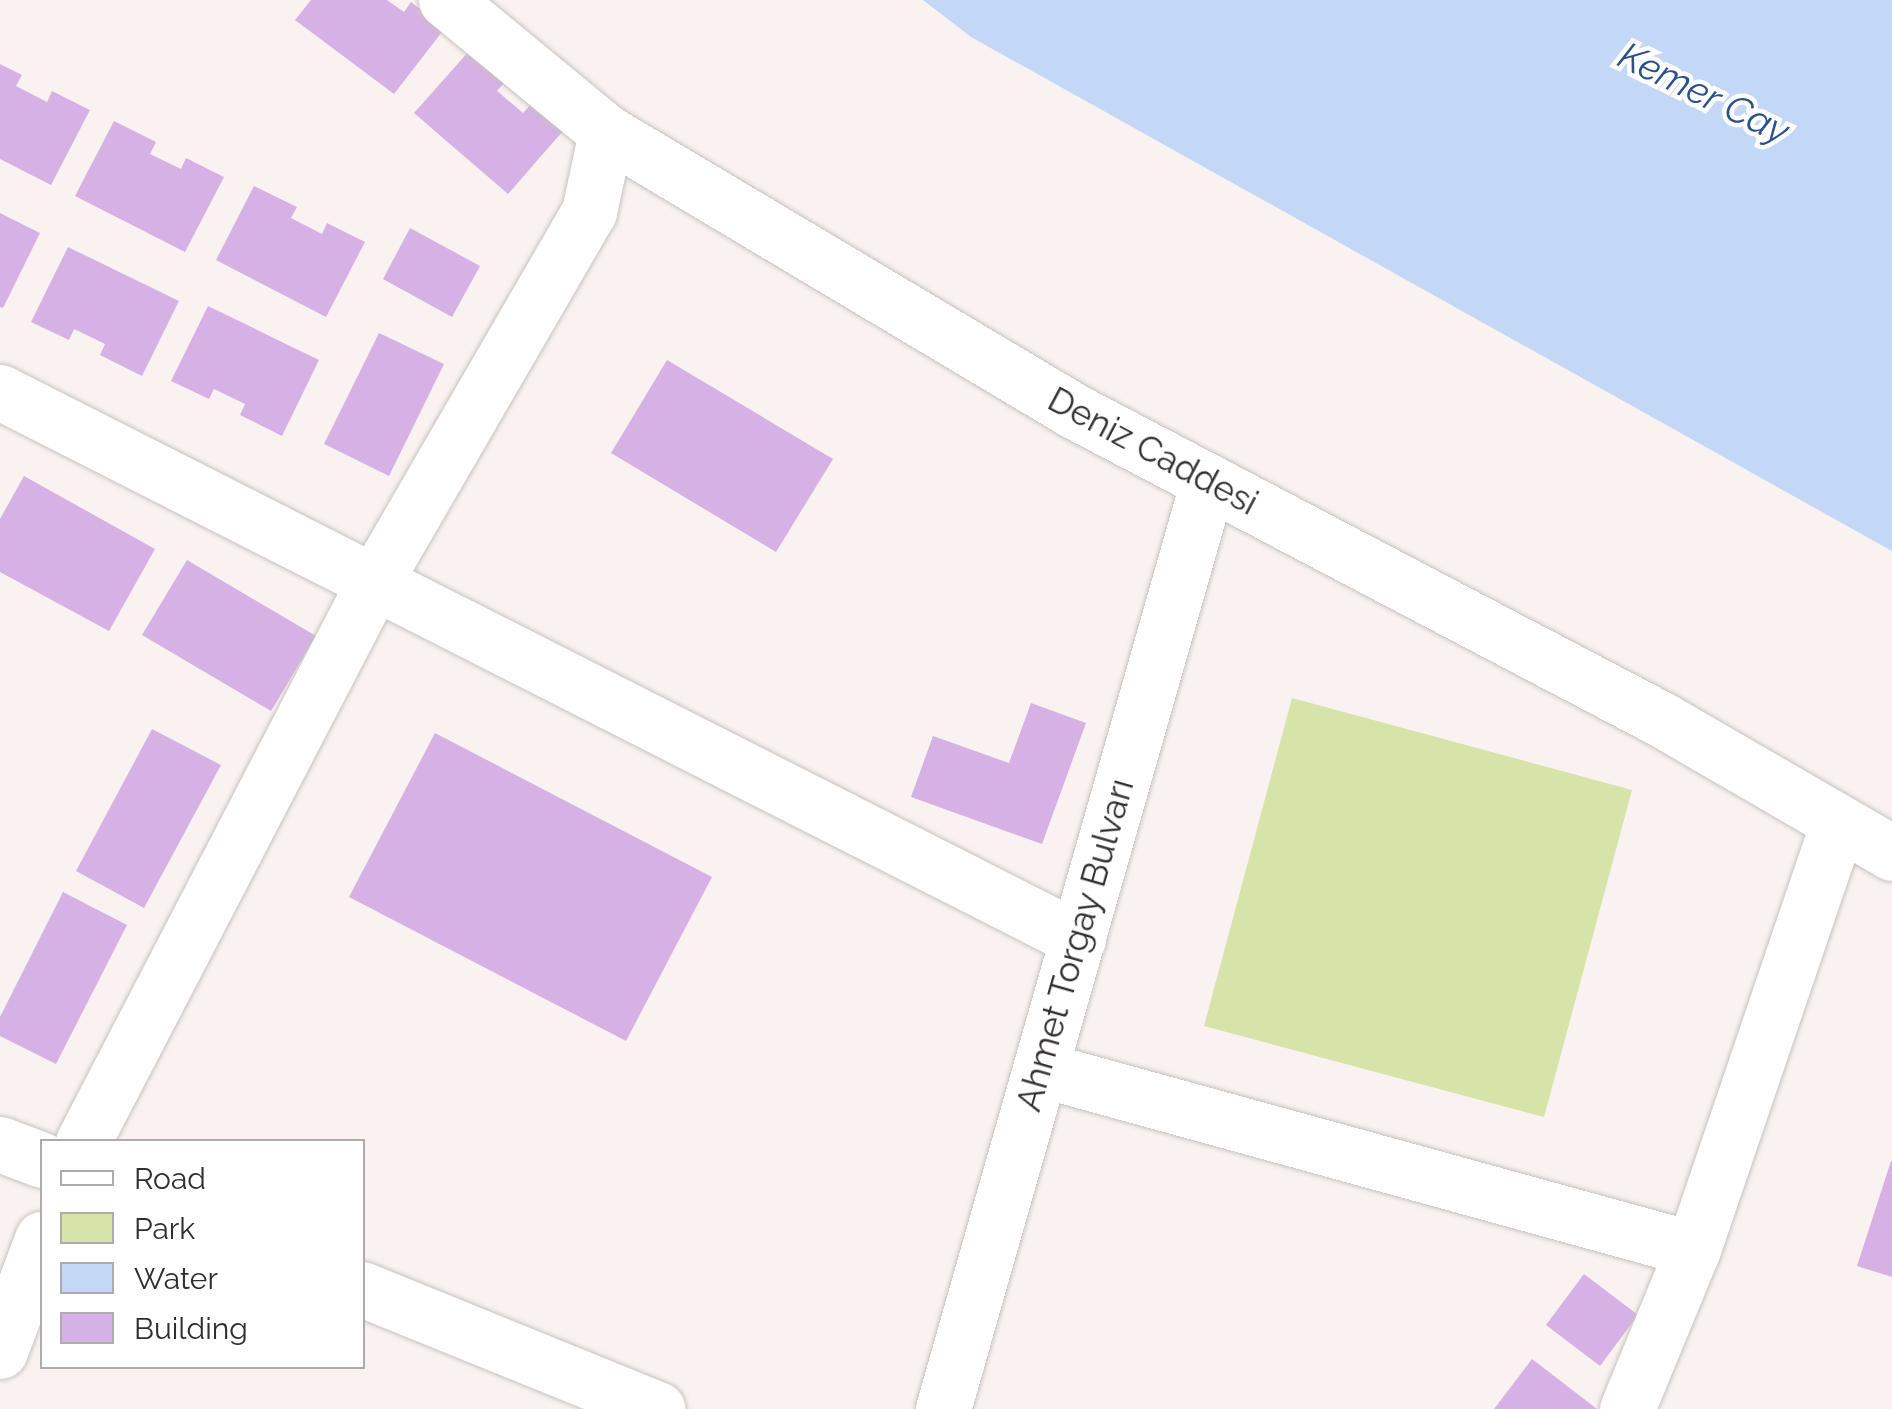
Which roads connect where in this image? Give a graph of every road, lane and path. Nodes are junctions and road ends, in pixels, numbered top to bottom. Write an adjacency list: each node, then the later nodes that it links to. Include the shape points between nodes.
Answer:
1 (446, 0): 2 (street, Deniz Caddesi)
2 (606, 132): 4 (street, Deniz Caddesi, via 1074,411); 5 (street, via 589,212)
3 (0, 392): 5 (street)
4 (1208, 481): 6 (street, Deniz Caddesi, via 1661,719); 8 (street, Ahmet Torgay Bulvarı)
5 (373, 584): 8 (street); 10 (street)
6 (1838, 822): 7 (street, Deniz Caddesi); 14 (street)
7 (1892, 853)
8 (1078, 939): 9 (street, Ahmet Torgay Bulvarı)
9 (1040, 1069): 14 (street); 18 (street, Ahmet Torgay Bulvarı)
10 (85, 1139)
11 (0, 1144): 12 (street)
12 (40, 1159)
13 (40, 1243): 16 (street)
14 (1693, 1249): 19 (street)
15 (365, 1290): 17 (street)
16 (0, 1351)
17 (658, 1409)
18 (943, 1409)
19 (1627, 1409)

